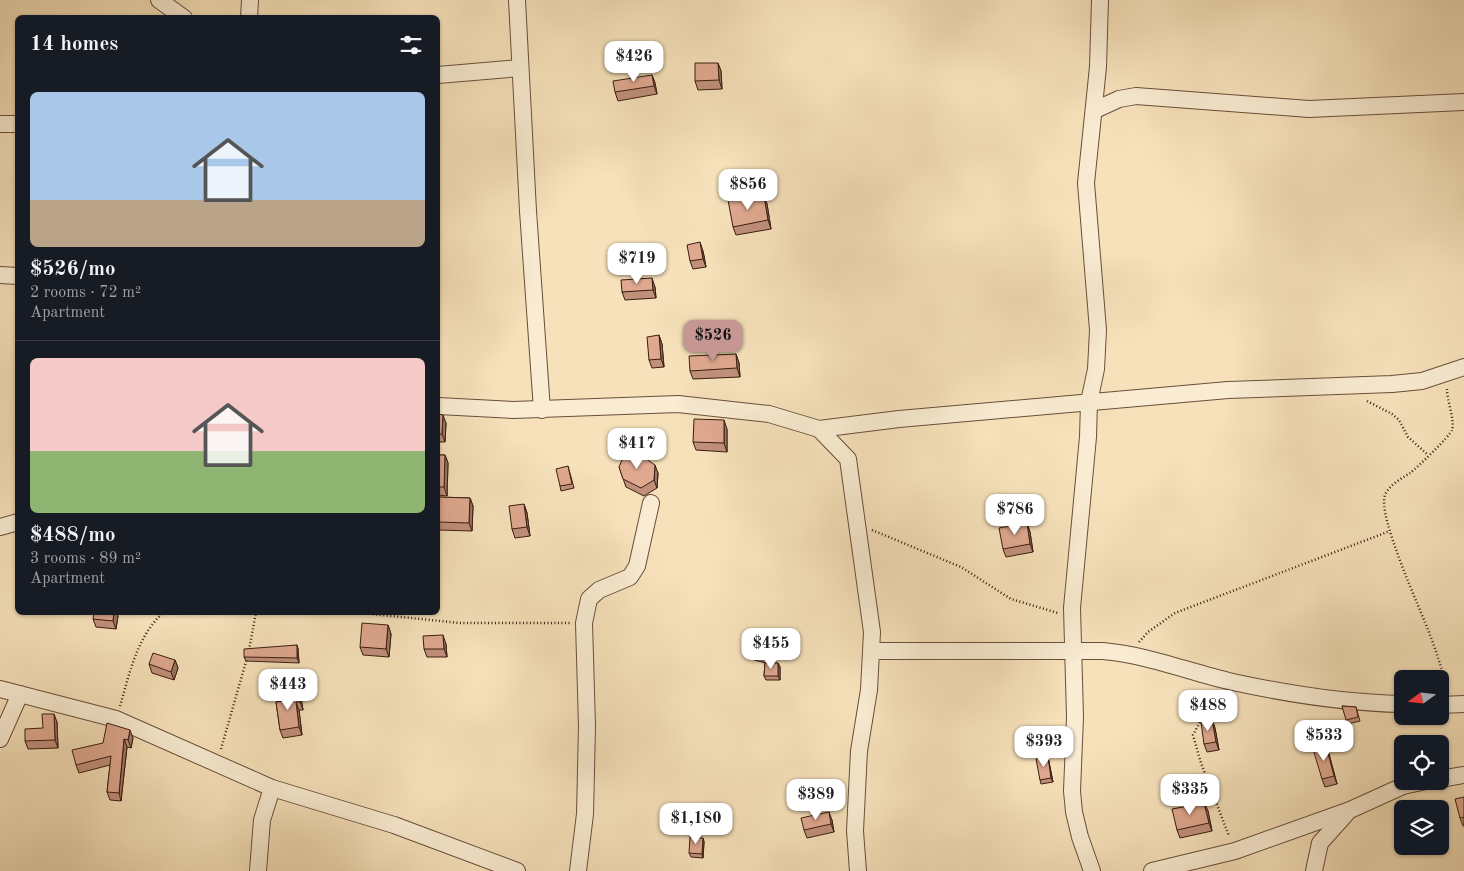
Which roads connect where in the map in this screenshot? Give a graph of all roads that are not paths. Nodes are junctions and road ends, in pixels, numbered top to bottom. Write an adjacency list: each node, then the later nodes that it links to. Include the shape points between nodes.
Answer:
1 (159, 0): 5 (street)
2 (250, 0): 6 (street)
3 (517, 0): 7 (street)
4 (1100, 0): 10 (street)
5 (180, 15)
6 (249, 15)
7 (520, 68): 8 (street); 18 (street)
8 (440, 74)
9 (1464, 102): 10 (street, via 1309,110 1136,96 1119,99)
10 (1095, 110): 16 (street, via 1086,183 1098,330 1096,368)
11 (0, 124): 12 (street)
12 (15, 124)
13 (0, 275): 14 (street)
14 (15, 276)
15 (1464, 367): 16 (street, via 1448,374 1392,384 1228,390)
16 (1089, 402): 19 (street); 24 (street, via 1072,629)
17 (440, 406): 18 (street)
18 (542, 410): 19 (street, via 678,404 769,414)
19 (819, 429): 23 (street, via 848,459 870,612)
20 (651, 503): 36 (street, via 637,566 630,577 599,590 589,600 584,623 587,771 584,837)
21 (15, 523): 22 (street)
22 (0, 527)
23 (872, 651): 24 (street); 37 (street, via 859,751 855,831)
24 (1074, 652): 27 (street, via 1131,654 1234,682 1306,695); 38 (street, via 1074,812)
25 (0, 689): 26 (street)
26 (20, 694): 28 (street); 31 (street, via 116,719)
27 (1394, 704)
28 (0, 739)
29 (1464, 775): 30 (street)
30 (1449, 778)
31 (272, 788): 34 (street, via 262,820); 35 (street, via 394,825)
32 (1394, 790): 33 (street)
33 (1350, 810): 39 (street, via 1235,852); 40 (street, via 1320,843)
34 (258, 871)
35 (517, 871)
36 (578, 871)
37 (858, 871)
38 (1092, 871)
39 (1152, 871)
40 (1314, 871)

